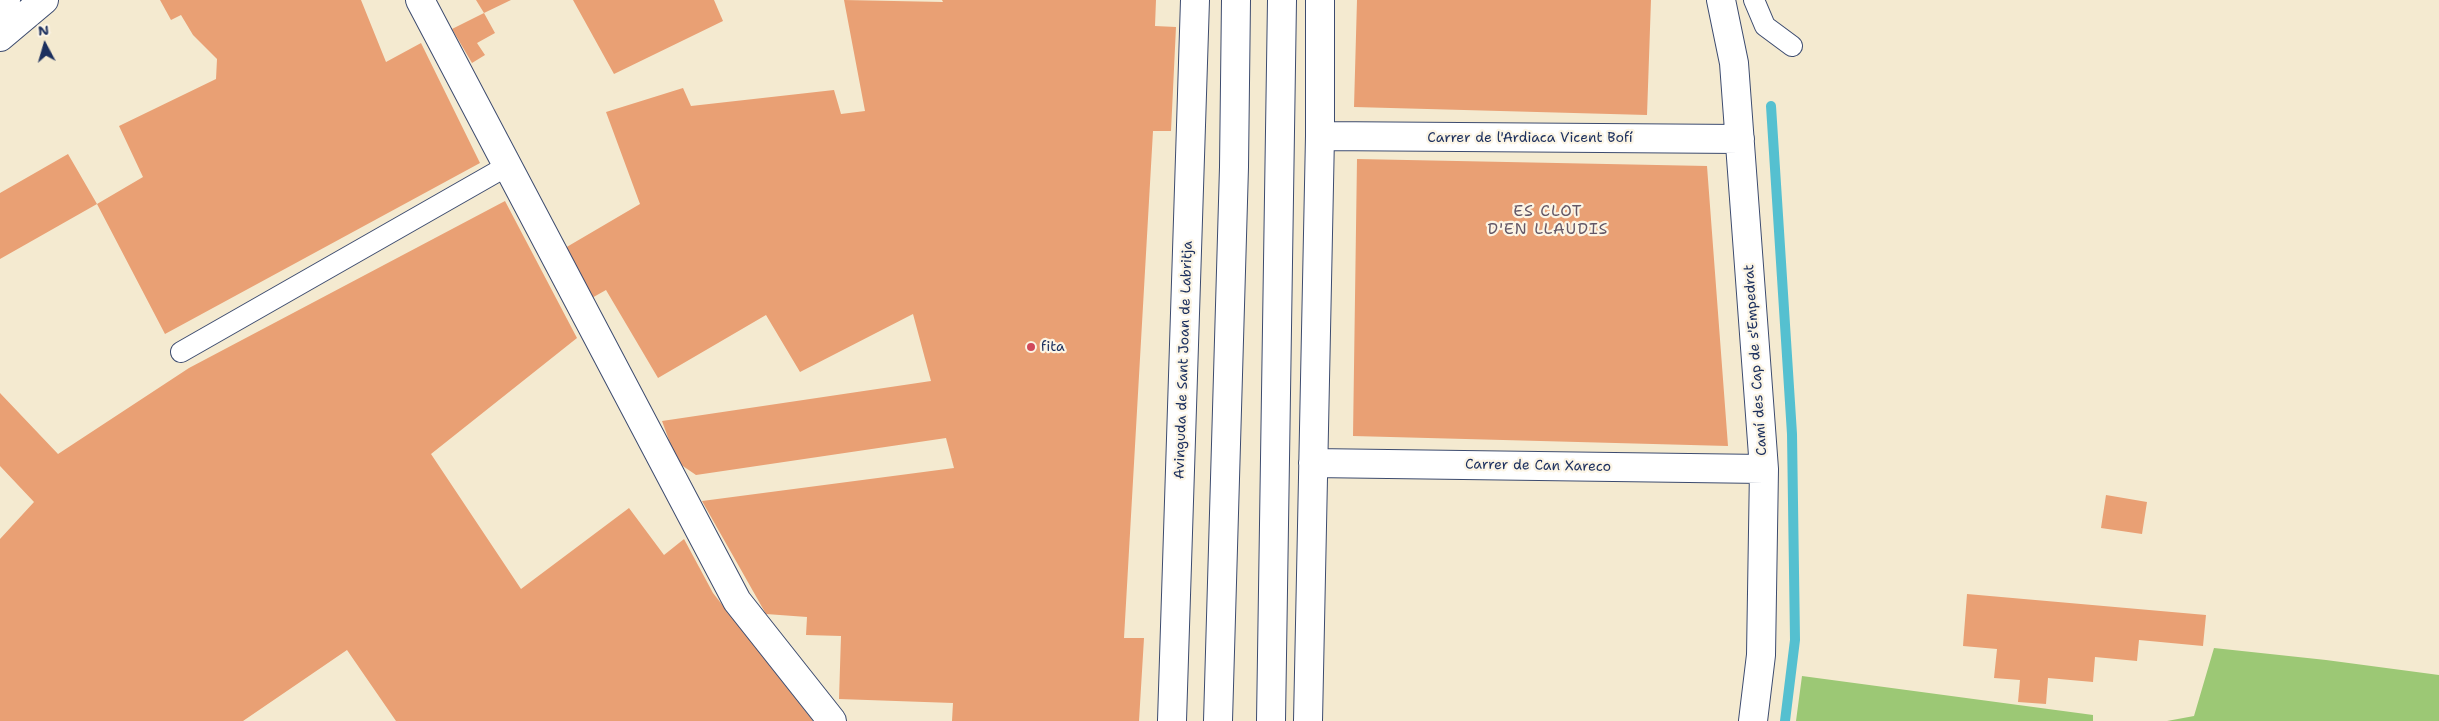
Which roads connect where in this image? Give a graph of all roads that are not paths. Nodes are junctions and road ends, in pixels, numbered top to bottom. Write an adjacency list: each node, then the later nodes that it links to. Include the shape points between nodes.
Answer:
1 (6, 0): 10 (main road)
2 (44, 0): 11 (main road)
3 (420, 0): 15 (main road)
4 (1195, 0): 20 (main road, Avinguda de Sant Joan de Labritja)
5 (1236, 0): 21 (main road)
6 (1282, 0): 22 (main road)
7 (1320, 0): 13 (main road)
8 (1721, 0): 14 (main road, Camí des Cap de s'Empedrat, via 1734,63)
9 (1754, 0): 12 (lane, via 1765,26)
10 (0, 7)
11 (0, 38)
12 (1792, 46)
13 (1320, 136): 14 (main road, Carrer de l'Ardiaca Vicent Bofí); 17 (main road)
14 (1740, 139): 18 (main road, Camí des Cap de s'Empedrat)
15 (507, 166): 16 (lane); 19 (main road, via 737,601)
16 (181, 352)
17 (1313, 463): 18 (main road, Carrer de Can Xareco); 23 (main road)
18 (1764, 469): 24 (main road, Camí des Cap de s'Empedrat, via 1761,656)
19 (832, 721)
20 (1172, 721)
21 (1218, 721)
22 (1271, 721)
23 (1308, 721)
24 (1753, 721)

